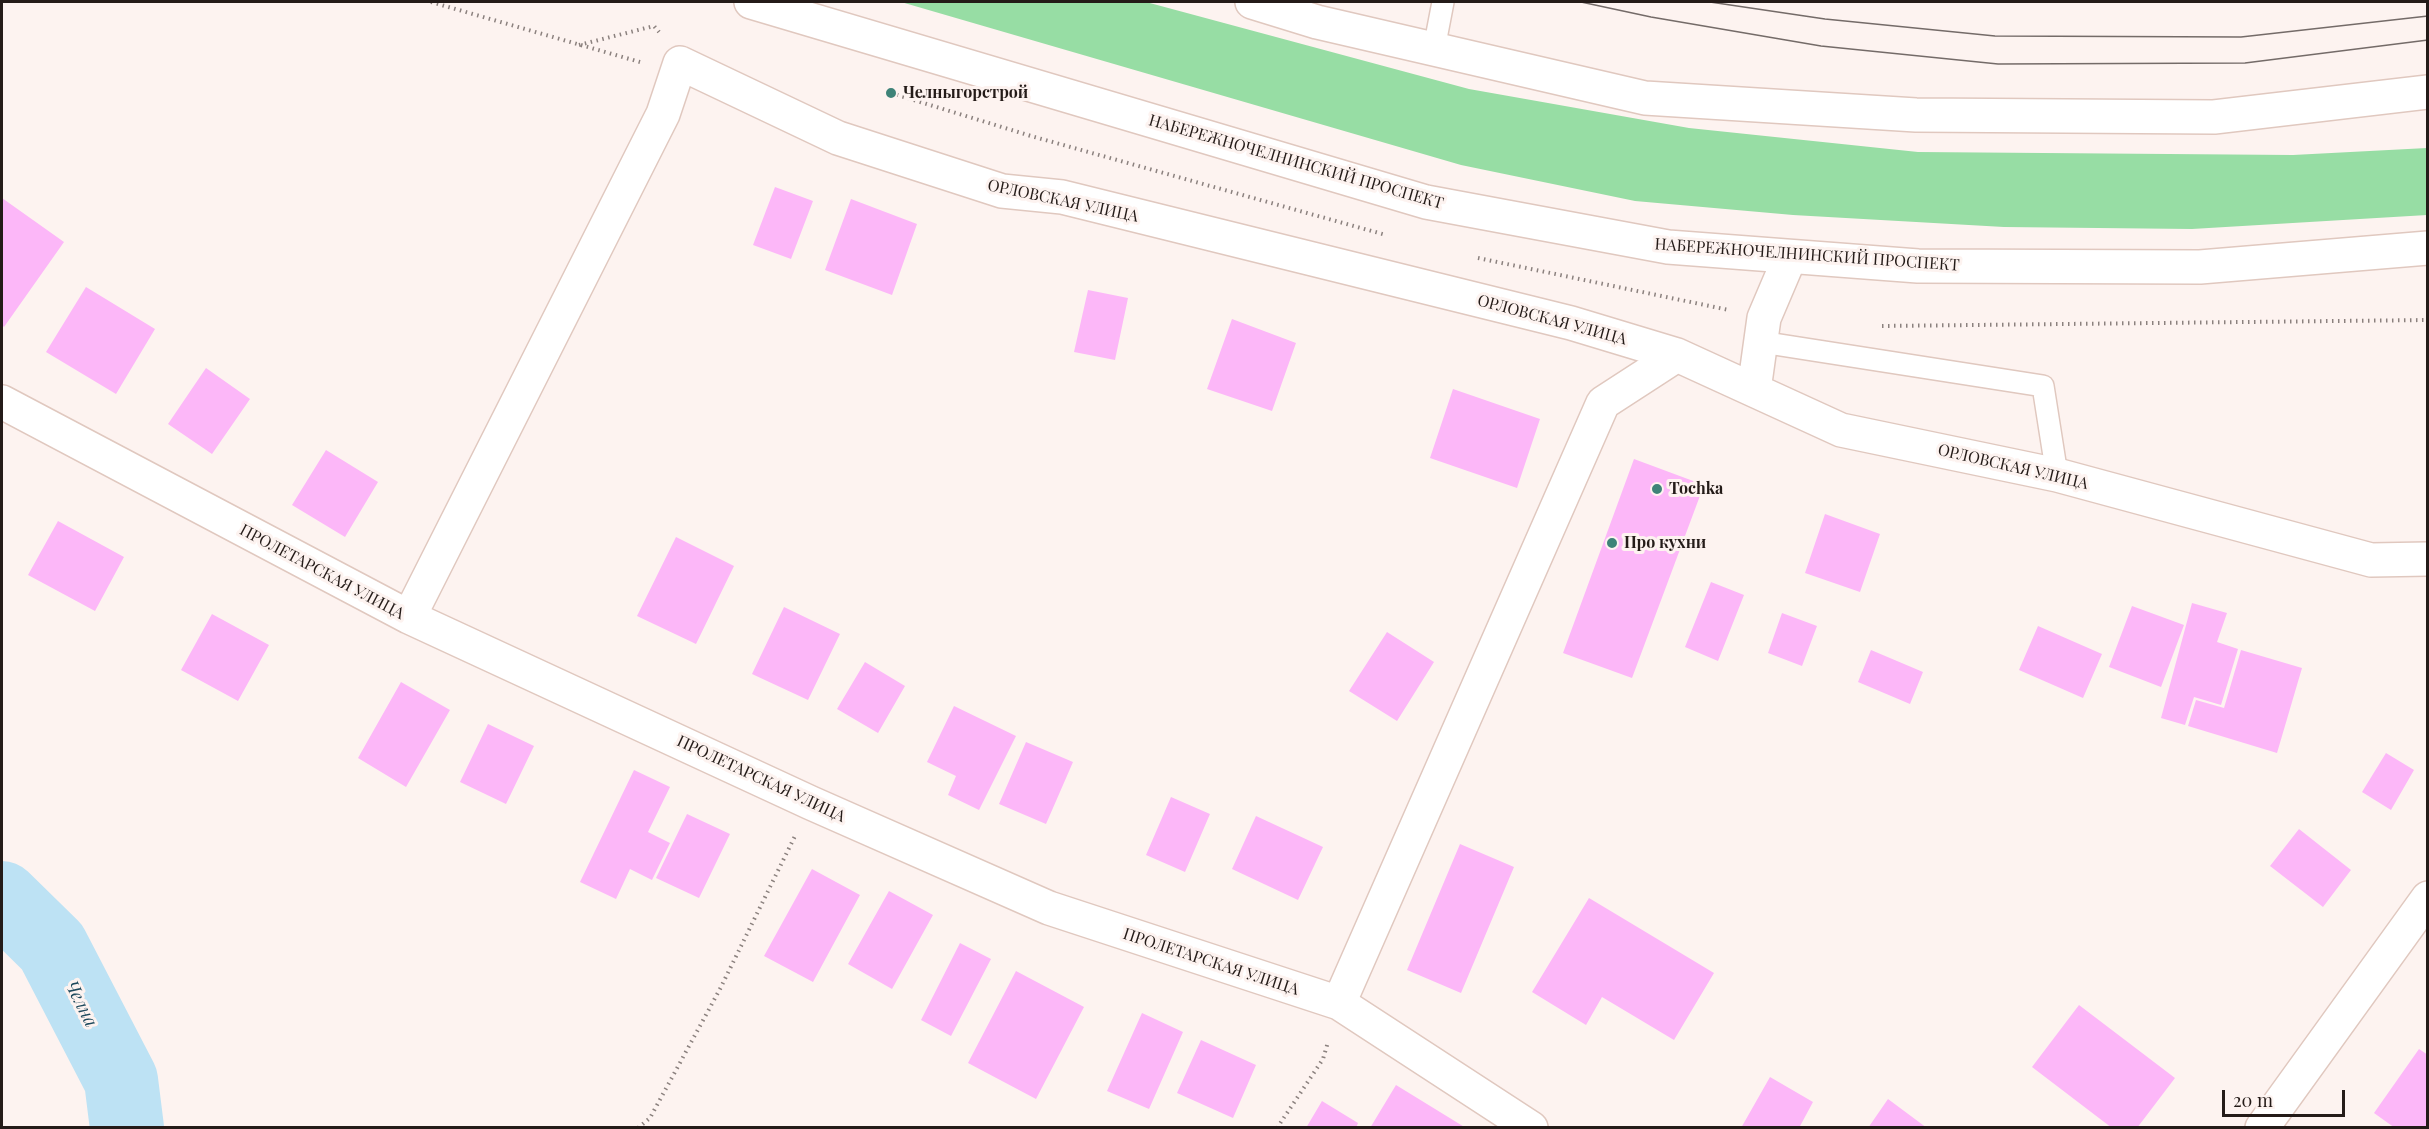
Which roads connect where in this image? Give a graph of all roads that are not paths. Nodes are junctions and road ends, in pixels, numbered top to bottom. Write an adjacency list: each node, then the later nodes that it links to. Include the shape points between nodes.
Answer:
1 (751, 2): 7 (street, НАБЕРЕЖНОЧЕЛНИНСКИЙ ПРОСПЕКТ, via 1426,202 1668,247)
2 (1252, 2): 4 (street, via 1317,22)
3 (1443, 2): 4 (lane)
4 (1434, 49): 5 (street, via 1645,98 1916,115 2214,117)
5 (2427, 92)
6 (2427, 248): 7 (street, НАБЕРЕЖНОЧЕЛНИНСКИЙ ПРОСПЕКТ, via 2200,267 1918,266)
7 (1790, 257): 8 (street, via 1764,318)
8 (1761, 342): 10 (street); 12 (lane, via 2043,386)
9 (1677, 355): 10 (street, ОРЛОВСКАЯ УЛИЦА); 14 (street, ОРЛОВСКАЯ УЛИЦА, via 1571,323 1062,197 1002,191 838,138 680,63 663,114); 16 (street, via 1603,403)
10 (1754, 390): 12 (street, ОРЛОВСКАЯ УЛИЦА, via 1841,430)
11 (2, 402): 14 (street, ПРОЛЕТАРСКАЯ УЛИЦА)
12 (2057, 476): 13 (street, ОРЛОВСКАЯ УЛИЦА, via 2371,560)
13 (2427, 559)
14 (409, 617): 16 (street, ПРОЛЕТАРСКАЯ УЛИЦА, via 1048,908)
15 (2427, 898): 18 (street)
16 (1339, 1004): 17 (street, ПРОЛЕТАРСКАЯ УЛИЦА)
17 (1531, 1128)
18 (2262, 1128)

